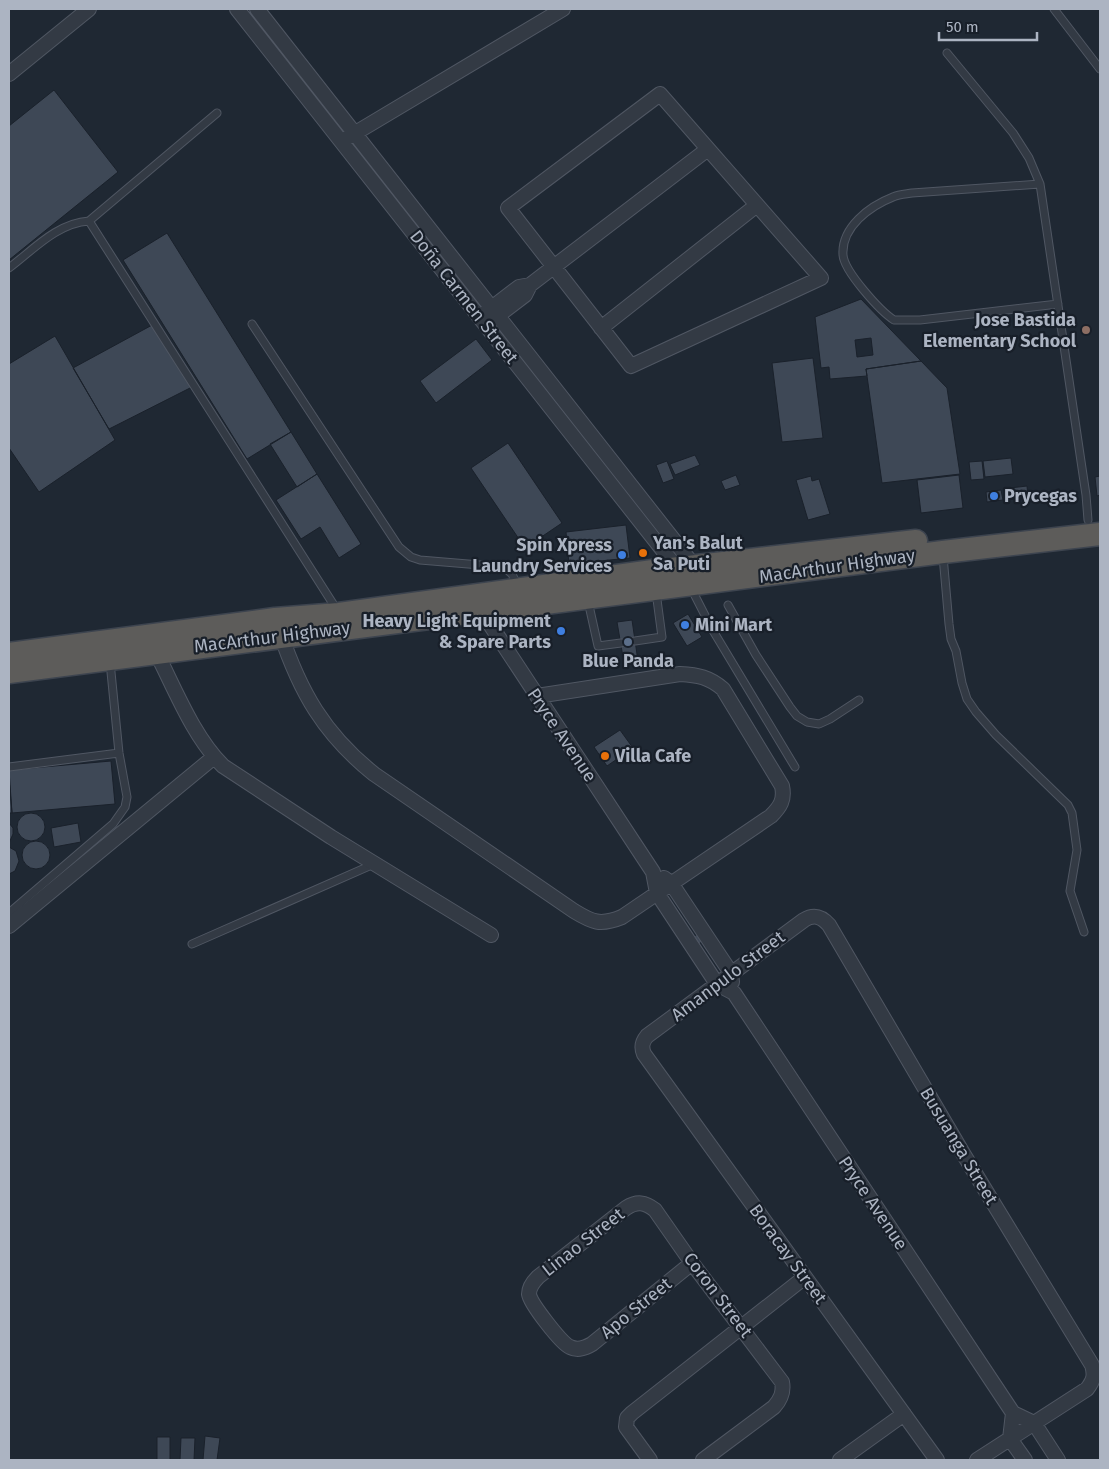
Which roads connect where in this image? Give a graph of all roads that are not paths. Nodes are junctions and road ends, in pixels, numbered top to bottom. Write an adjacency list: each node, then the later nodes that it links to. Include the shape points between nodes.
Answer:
1 (89, 9): 8 (street)
2 (237, 9): 11 (street, Doña Carmen Street)
3 (257, 9): 10 (street, Doña Carmen Street)
4 (563, 9): 10 (street)
5 (1056, 10): 7 (lane)
6 (947, 53): 13 (lane, via 1013,133)
7 (1100, 69)
8 (9, 74)
9 (217, 113): 15 (lane)
10 (355, 133): 11 (street); 19 (street, Doña Carmen Street)
11 (341, 141): 20 (street, Doña Carmen Street)
12 (708, 149): 14 (street); 16 (street); 16 (street, via 660,94 508,208)
13 (1040, 184): 18 (lane); 18 (lane, via 894,196 869,210 852,226 844,241 843,255 846,267 881,310 894,320 920,320)
14 (757, 205): 22 (street); 22 (street, via 821,278 631,366)
15 (89, 221): 17 (lane, via 64,227); 31 (lane)
16 (554, 267): 19 (street, via 530,285 519,287); 22 (street)
17 (9, 268)
18 (1058, 304): 23 (lane, via 1086,495)
19 (495, 312): 20 (street); 25 (street, Doña Carmen Street)
20 (483, 321): 25 (street, Doña Carmen Street)
21 (252, 324): 26 (lane, via 399,547 420,560 504,567 512,574)
22 (601, 328)
23 (1096, 524): 24 (highway, MacArthur Highway)
24 (943, 545): 25 (highway, MacArthur Highway); 52 (lane, via 949,624 967,699 996,735 1068,805 1077,850 1070,891)
25 (692, 576): 26 (highway, MacArthur Highway); 27 (highway, MacArthur Highway); 44 (lane, via 712,629)
26 (519, 589): 29 (highway, MacArthur Highway)
27 (656, 590): 28 (highway, MacArthur Highway); 33 (lane, via 662,637)
28 (587, 598): 29 (highway, MacArthur Highway); 34 (lane, via 598,646)
29 (477, 604): 31 (highway, MacArthur Highway); 39 (street, Pryce Avenue)
30 (728, 605): 40 (lane, via 756,655 798,716 819,724)
31 (326, 620): 32 (highway, MacArthur Highway)
32 (278, 628): 35 (highway, MacArthur Highway); 36 (highway, MacArthur Highway); 48 (street, via 303,690 333,735 374,774 594,922 603,923 622,917)
33 (635, 641)
34 (621, 643)
35 (156, 652): 37 (highway, MacArthur Highway); 42 (street)
36 (9, 654)
37 (110, 658): 38 (highway, MacArthur Highway); 41 (lane)
38 (9, 672)
39 (537, 696): 46 (street, Pryce Avenue); 47 (street, via 680,674 704,677 722,689 782,786 782,802 770,816)
40 (859, 700)
41 (119, 753): 43 (lane); 49 (lane, via 127,797 120,817)
42 (214, 757): 45 (street, via 255,788); 51 (street)
43 (9, 767)
44 (795, 767)
45 (374, 864): 53 (street); 54 (lane)
46 (653, 872): 47 (street, Pryce Avenue); 48 (street, Pryce Avenue)
47 (671, 883): 48 (street); 55 (street, Pryce Avenue)
48 (657, 893): 56 (street, Pryce Avenue)
49 (9, 914)
50 (819, 917): 55 (street, Amanpulo Street, via 804,920); 66 (street, Busuanga Street, via 830,925 964,1155 1092,1365 1094,1378 1087,1388)
51 (9, 926)
52 (1084, 932)
53 (491, 935)
54 (192, 944)
55 (731, 974): 56 (street, Amanpulo Street); 57 (street, Pryce Avenue)
56 (717, 984): 57 (street, Pryce Avenue); 58 (street, Amanpulo Street, via 647,1036)
57 (734, 993): 64 (street, Pryce Avenue)
58 (642, 1046): 61 (street, Boracay Street, via 644,1054)
59 (640, 1202): 60 (street, Coron Street, via 655,1210); 63 (street, Linao Street, via 626,1208 538,1277 530,1288 533,1304 566,1345)
60 (692, 1262): 62 (street, Coron Street); 63 (street, Apo Street, via 592,1344)
61 (805, 1277): 62 (street); 65 (street, Boracay Street)
62 (742, 1327): 68 (street, via 632,1413 626,1427); 69 (street, Coron Street, via 780,1376 784,1389 782,1396 768,1413)
63 (577, 1349)
64 (1013, 1413): 66 (street); 67 (street)
65 (904, 1414): 70 (street); 71 (street, Boracay Street)
66 (1034, 1423): 67 (street); 74 (street)
67 (1010, 1438): 72 (street); 73 (street)
68 (650, 1460)
69 (703, 1460)
70 (840, 1460)
71 (937, 1460)
72 (977, 1460)
73 (1025, 1460)
74 (1058, 1460)

